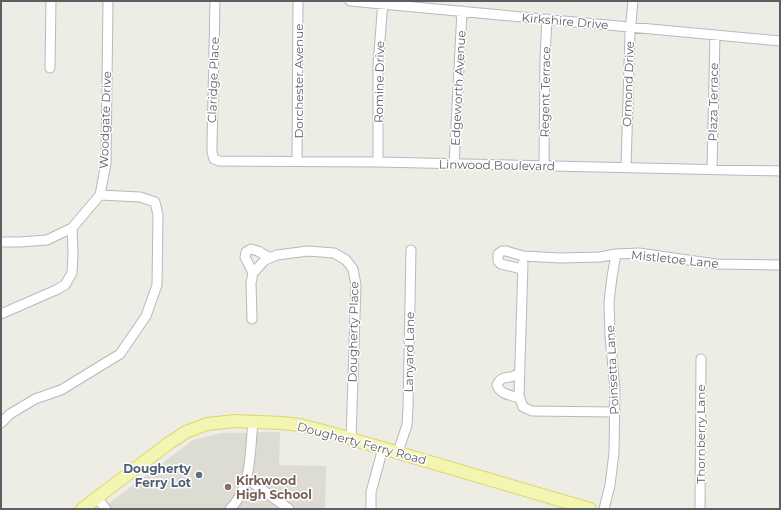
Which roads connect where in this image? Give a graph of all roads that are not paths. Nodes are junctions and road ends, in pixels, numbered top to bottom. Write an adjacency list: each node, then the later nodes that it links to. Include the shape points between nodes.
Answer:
1 (51, 1): 13 (street)
2 (108, 1): 22 (street, Woodgate Drive, via 106,163)
3 (215, 1): 14 (street, Claridge Place, via 212,145)
4 (298, 1): 15 (street, Dorchester Avenue)
5 (350, 1): 7 (street, Kirkshire Drive)
6 (633, 1): 10 (street, Ormond Drive)
7 (382, 2): 8 (street, Kirkshire Drive); 16 (street, Romine Drive, via 378,65)
8 (462, 11): 9 (street, Kirkshire Drive); 17 (street, Edgeworth Avenue)
9 (547, 19): 10 (street, Kirkshire Drive); 18 (street, Regent Terrace)
10 (631, 26): 11 (street, Kirkshire Drive); 19 (street, Ormond Drive)
11 (715, 35): 12 (street, Kirkshire Drive); 20 (street, Plaza Terrace)
12 (780, 40)
13 (50, 68)
14 (214, 159): 15 (street, Linwood Boulevard, via 224,162)
15 (297, 161): 16 (street, Linwood Boulevard)
16 (378, 162): 17 (street, Linwood Boulevard)
17 (454, 164): 18 (street, Linwood Boulevard)
18 (544, 166): 19 (street, Linwood Boulevard)
19 (626, 168): 20 (street, Linwood Boulevard)
20 (712, 169): 21 (street, Linwood Boulevard)
21 (780, 171)
22 (100, 195): 23 (street, Woodgate Drive); 39 (street, via 140,198 155,202 158,215 157,285 146,316 120,354 61,390 29,402 10,414)
23 (72, 228): 24 (street, via 47,240); 32 (street, via 72,273 65,285)
24 (1, 242)
25 (410, 250): 42 (street, Lanyard Lane, via 408,407)
26 (616, 254): 27 (street, Mistletoe Lane, via 560,258); 29 (street, Mistletoe Lane, via 639,253 716,264); 37 (street, Poinsetta Lane, via 609,302 615,389)
27 (523, 256): 30 (street); 30 (street, Mistletoe Lane, via 502,251 497,257 501,264)
28 (270, 258): 31 (street, Dougherty Place); 31 (street, via 251,249 246,252 245,258); 40 (street, Dougherty Place, via 277,254 308,251 334,253 346,260 353,269 356,285)
29 (780, 265)
30 (522, 269): 35 (street)
31 (253, 273): 33 (street)
32 (1, 314)
33 (252, 319)
34 (701, 359): 53 (street, Thornberry Lane)
35 (520, 373): 36 (street); 36 (street, via 504,377 497,385 503,394)
36 (520, 398): 37 (street, via 523,407 532,411)
37 (614, 412): 52 (street, Poinsetta Lane, via 614,453)
38 (253, 421): 40 (main road, Dougherty Ferry Road, via 300,426); 43 (street); 44 (main road, Dougherty Ferry Road, via 214,423 186,432)
39 (1, 424)
40 (351, 439): 41 (main road, Dougherty Ferry Road)
41 (383, 448): 42 (main road, Dougherty Ferry Road); 50 (street, via 371,492)
42 (398, 452): 45 (main road, Dougherty Ferry Road)
43 (247, 477): 48 (street, via 242,492); 49 (street)
44 (97, 498): 46 (main road, Dougherty Ferry Road); 47 (street)
45 (565, 506): 51 (main road, Dougherty Ferry Road)
46 (82, 509)
47 (106, 509)
48 (230, 509)
49 (289, 509)
50 (371, 509)
51 (590, 509)
52 (604, 509)
53 (700, 509)

